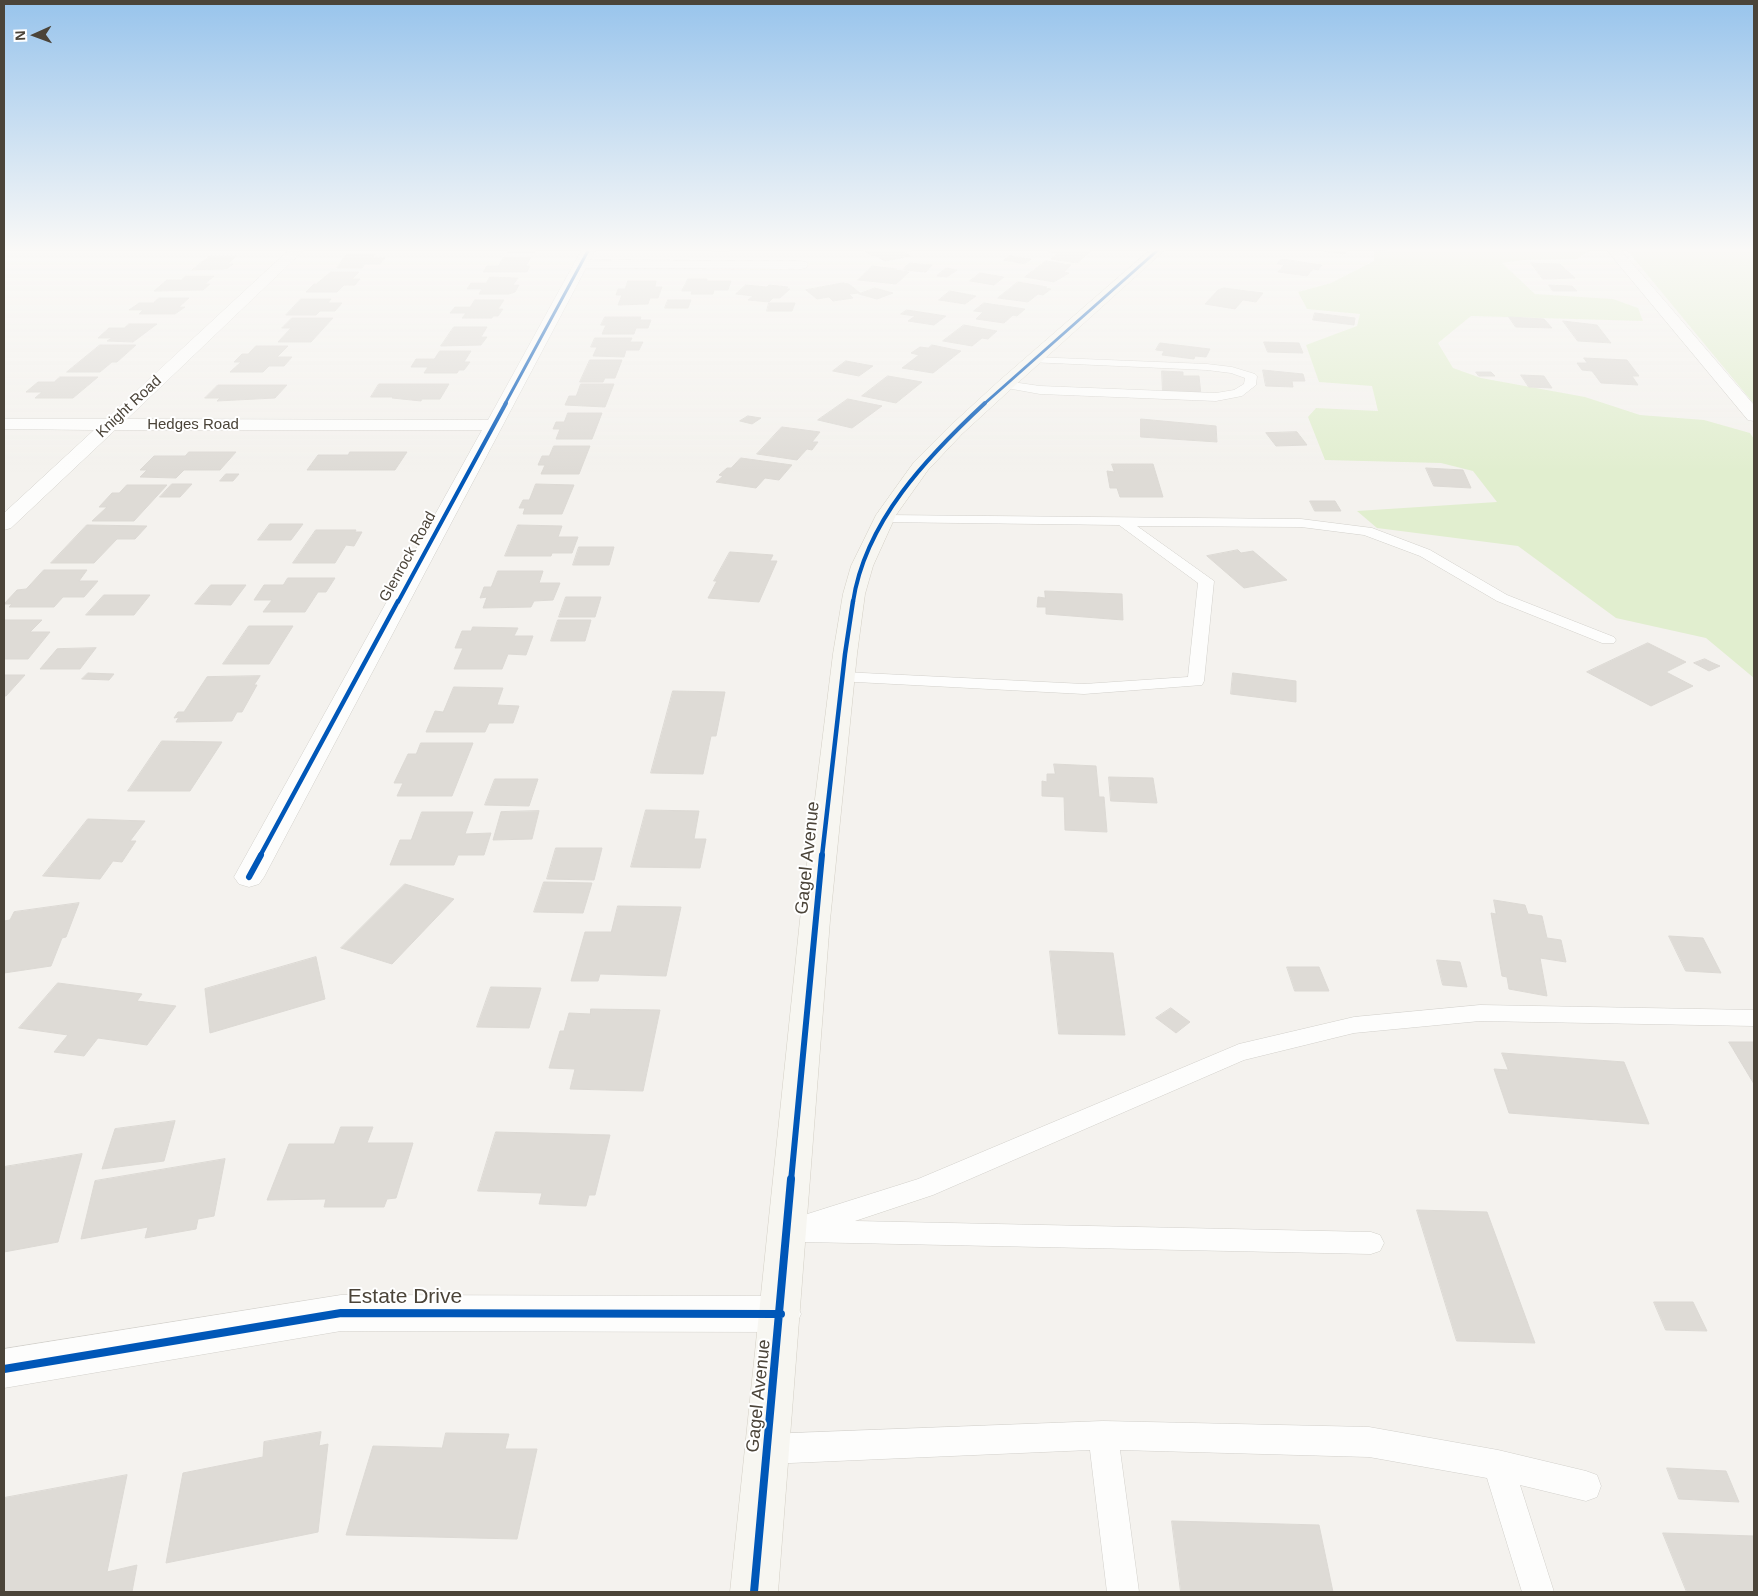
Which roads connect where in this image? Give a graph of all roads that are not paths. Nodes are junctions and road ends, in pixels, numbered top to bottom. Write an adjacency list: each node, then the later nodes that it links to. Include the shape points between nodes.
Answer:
1 (219, 323): 9 (street, Knight Road)
2 (549, 323): 10 (street, Glenrock Road)
3 (1074, 323): 5 (street, Gagel Avenue)
4 (1676, 323): 7 (street)
5 (1033, 360): 6 (street, Gagel Avenue); 6 (lane, via 1208,367 1251,376 1250,386 1238,394 1216,397 1040,390)
6 (1005, 385): 11 (street, Gagel Avenue, via 921,466)
7 (1754, 416)
8 (4, 424): 9 (street, Hedges Road)
9 (112, 424): 10 (street, Hedges Road); 13 (street, Knight Road)
10 (494, 425): 16 (street, Glenrock Road)
11 (884, 519): 12 (lane); 15 (street, Gagel Avenue, via 862,566 854,594)
12 (1120, 520): 14 (lane, via 1301,523 1367,531 1425,553 1502,598); 15 (lane, via 1206,581 1196,680 1084,689)
13 (4, 524)
14 (1608, 640)
15 (843, 676): 18 (street, Gagel Avenue, via 815,920)
16 (249, 877)
17 (1754, 1018): 18 (lane, via 1480,1013 1354,1025 1240,1053 924,1188)
18 (788, 1231): 19 (lane); 20 (street, Gagel Avenue)
19 (1371, 1243)
20 (780, 1314): 21 (street, Estate Drive, via 341,1312); 23 (street, Gagel Avenue)
21 (4, 1368)
22 (1102, 1435): 23 (lane); 24 (lane, via 1369,1442); 27 (lane)
23 (767, 1450): 26 (street, Gagel Avenue)
24 (1498, 1465): 25 (lane); 28 (lane)
25 (1586, 1486)
26 (754, 1592)
27 (1124, 1592)
28 (1538, 1592)

